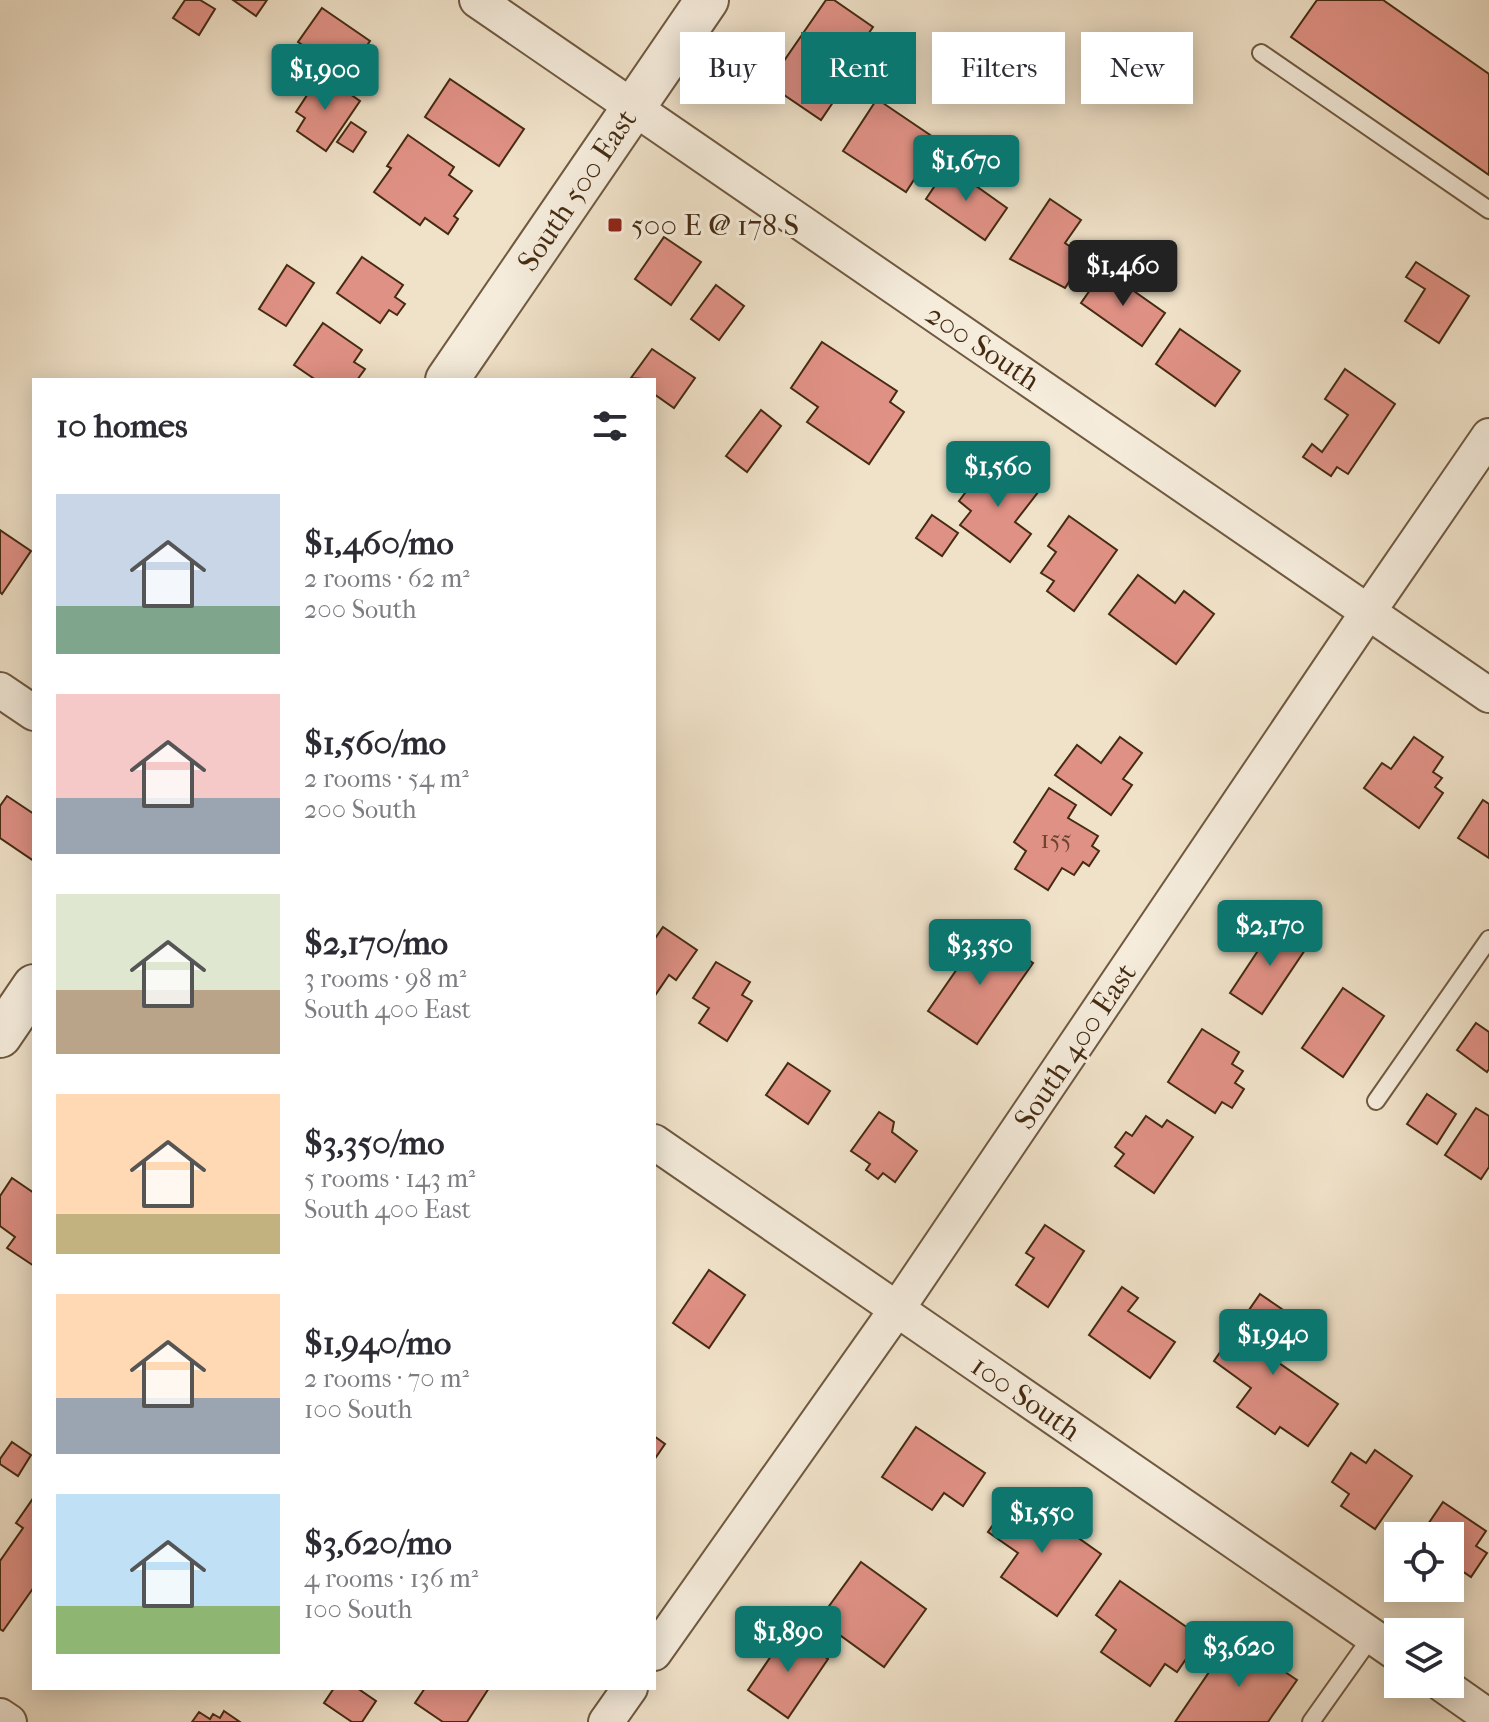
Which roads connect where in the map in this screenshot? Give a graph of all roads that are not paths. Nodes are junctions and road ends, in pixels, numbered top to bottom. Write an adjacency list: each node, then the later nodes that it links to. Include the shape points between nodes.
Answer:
1 (477, 0): 4 (street, 200 South)
2 (707, 0): 4 (street, South 500 East)
3 (1261, 53): 5 (lane)
4 (633, 107): 6 (street, South 500 East); 8 (street, 200 South)
5 (1489, 210)
6 (448, 378)
7 (1489, 436): 8 (street, South 400 East)
8 (1368, 612): 10 (street, 200 South); 17 (street, South 400 East)
9 (0, 690): 11 (street)
10 (1489, 695)
11 (32, 712)
12 (1489, 939): 15 (lane)
13 (32, 989): 14 (street)
14 (0, 1036)
15 (1376, 1101)
16 (656, 1143): 17 (street, 100 South)
17 (897, 1309): 18 (street, 100 South); 20 (street, South 400 East)
18 (1384, 1644)
19 (1384, 1646): 27 (lane)
20 (656, 1649)
21 (629, 1690): 26 (street)
22 (1462, 1698): 24 (street)
23 (0, 1716): 25 (street)
24 (1489, 1717)
25 (9, 1722)
26 (606, 1722)
27 (1311, 1722)

